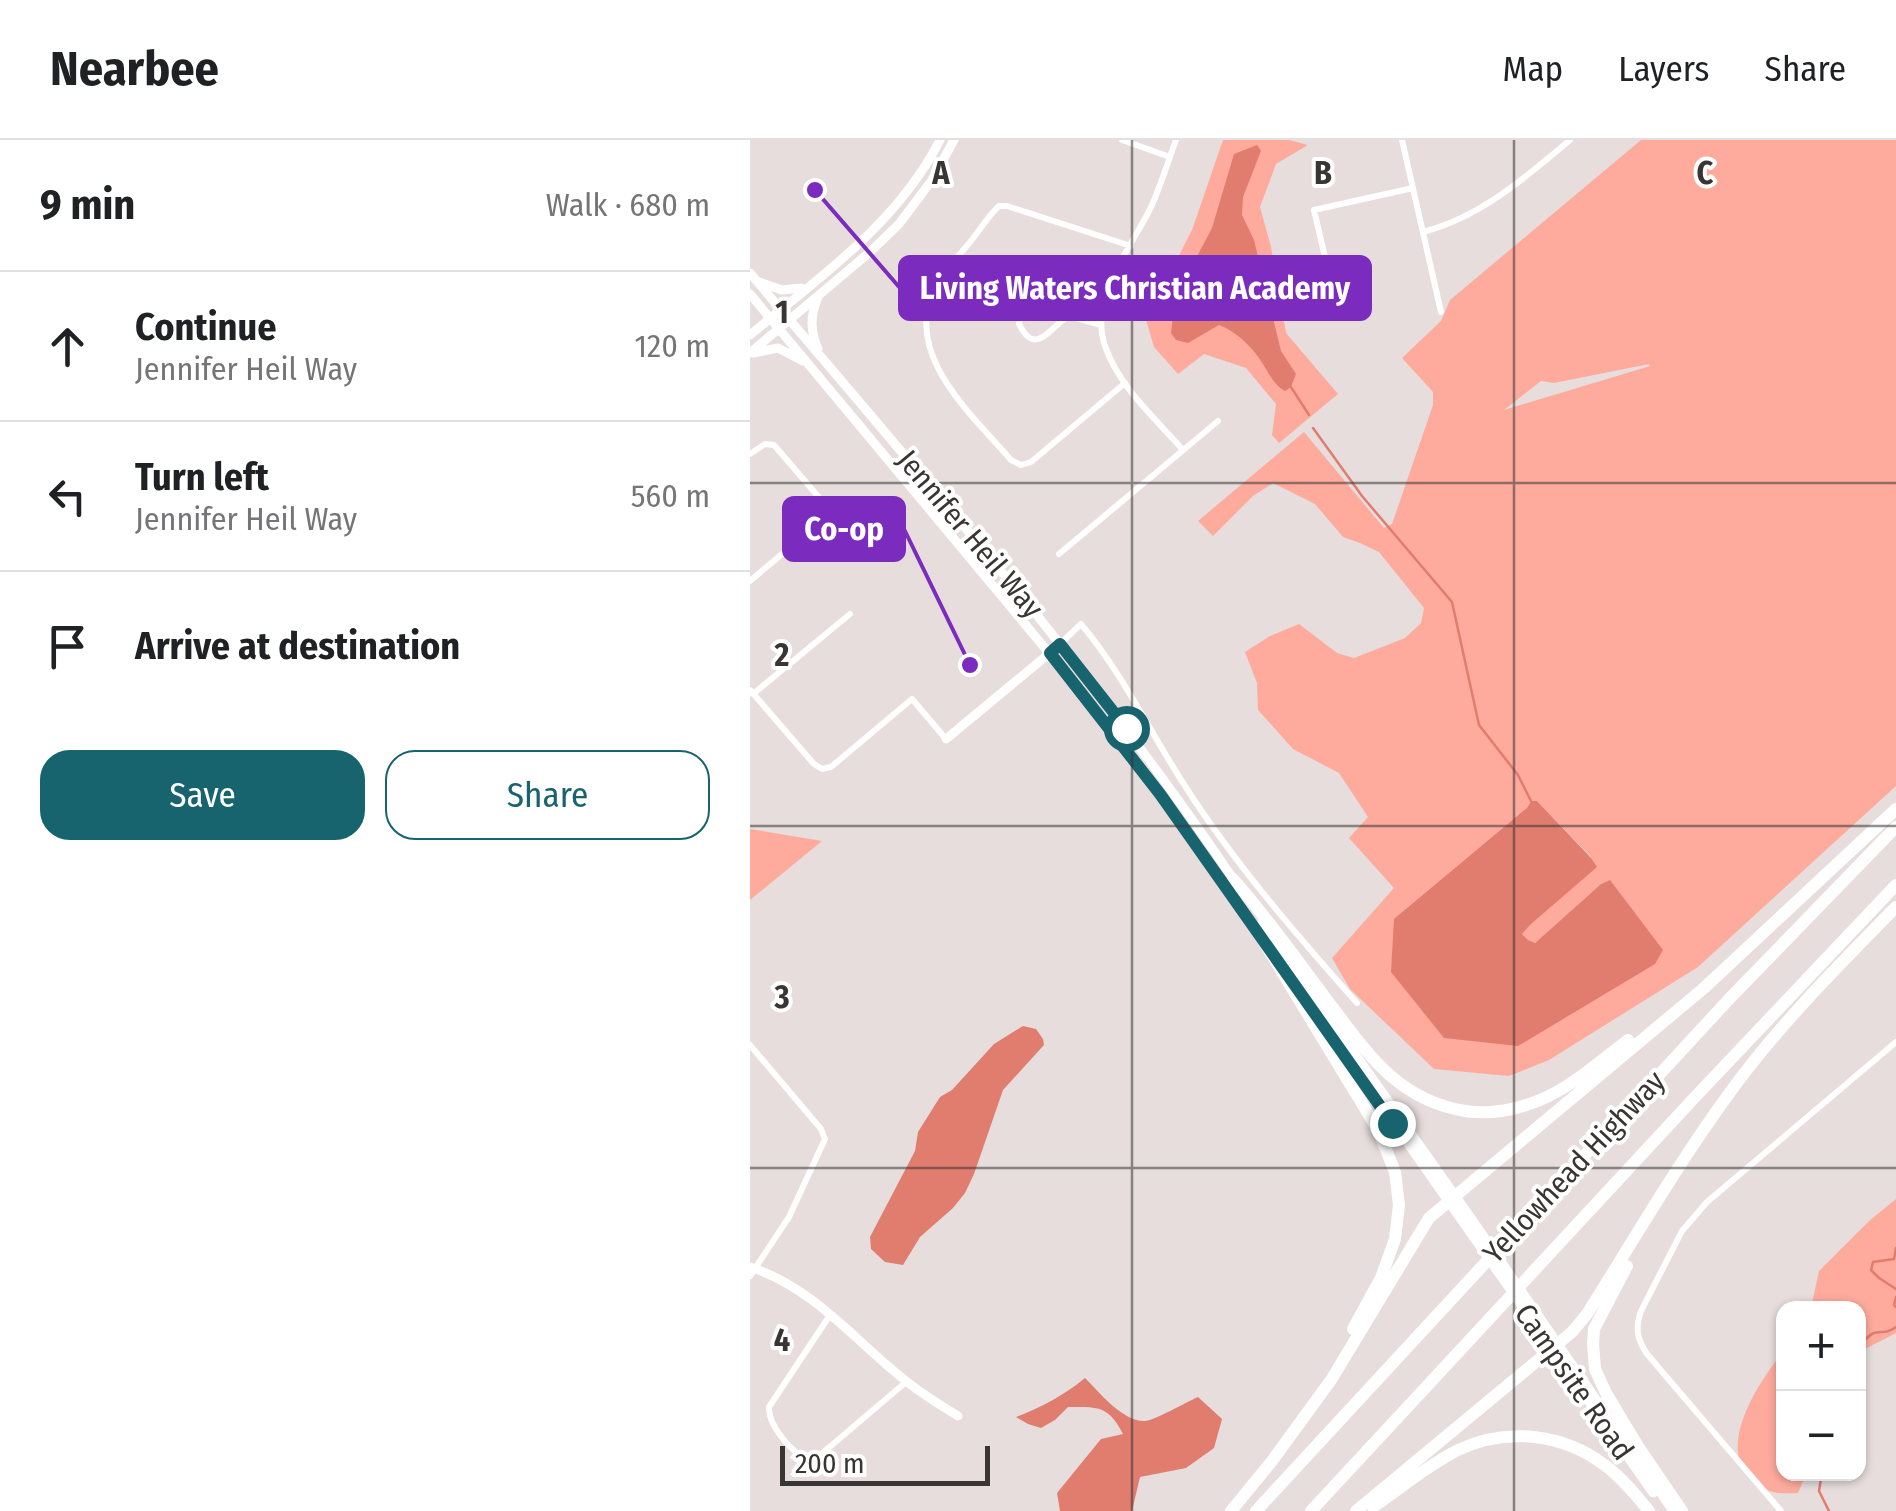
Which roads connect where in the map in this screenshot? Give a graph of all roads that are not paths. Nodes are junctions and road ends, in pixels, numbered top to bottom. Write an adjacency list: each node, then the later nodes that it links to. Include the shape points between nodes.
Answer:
1 (940, 140): 12 (main road, via 889,215)
2 (954, 140): 14 (main road, via 899,224)
3 (1122, 140): 7 (street)
4 (1176, 140): 7 (street)
5 (1402, 140): 8 (street)
6 (1570, 140): 9 (street, via 1512,188)
7 (1170, 157): 10 (street)
8 (1413, 188): 9 (street); 17 (street, via 1314,210)
9 (1423, 232): 16 (street)
10 (1130, 246): 21 (street, via 1106,292); 27 (street, via 999,206 937,283 926,328 942,377 1021,465)
11 (753, 277): 12 (main road, via 782,290); 15 (main road, Jennifer Heil Way)
12 (809, 286): 15 (main road)
13 (750, 294): 19 (main road, Jennifer Heil Way)
14 (820, 294): 20 (main road); 25 (main road, via 811,321)
15 (780, 309): 19 (main road); 20 (main road, Jennifer Heil Way)
16 (1441, 312)
17 (1338, 314)
18 (1069, 316): 18 (street, via 1032,306 1019,324 1035,339); 21 (street)
19 (770, 318): 22 (main road, Jennifer Heil Way); 23 (main road)
20 (790, 320): 22 (main road); 25 (main road, Jennifer Heil Way)
21 (1101, 325): 27 (street)
22 (779, 329): 24 (main road); 26 (main road, Jennifer Heil Way)
23 (750, 335)
24 (750, 353): 26 (main road, via 778,348)
25 (820, 356): 34 (main road, Jennifer Heil Way)
26 (811, 366): 35 (main road, Jennifer Heil Way)
27 (1125, 383): 29 (street)
28 (1218, 421): 29 (street)
29 (1183, 450): 31 (street)
30 (750, 454): 32 (street, via 764,444 778,448 826,513)
31 (1059, 554)
32 (750, 580)
33 (850, 614): 36 (street)
34 (1060, 644): 35 (main road); 40 (main road, Jennifer Heil Way); 44 (street, Jennifer Heil Way, via 1081,624 1228,848)
35 (1050, 653): 37 (main road); 43 (main road, Jennifer Heil Way)
36 (752, 692): 37 (street, via 822,770 912,699)
37 (946, 739)
38 (1896, 809): 45 (highway)
39 (1896, 827): 58 (highway, Yellowhead Highway)
40 (1233, 879): 45 (highway, via 1376,1063 1410,1092 1450,1108 1502,1112 1543,1099); 49 (main road, Jennifer Heil Way)
41 (1896, 885): 59 (highway, Yellowhead Highway)
42 (1896, 907): 48 (highway, via 1762,1051)
43 (1264, 942): 49 (main road, Jennifer Heil Way); 56 (highway, via 1378,1130 1395,1172 1399,1205 1380,1278)
44 (1357, 1003)
45 (1681, 1007): 49 (highway)
46 (1896, 1042): 65 (street, via 1707,1202 1682,1232 1637,1322 1647,1354)
47 (750, 1045): 50 (street, via 825,1134 789,1217)
48 (1673, 1178): 53 (highway, via 1587,1314); 64 (highway, via 1598,1320 1592,1344 1603,1386)
49 (1451, 1198): 51 (main road, Campsite Road); 51 (main road, Jennifer Heil Way, via 1476,1225); 56 (highway, via 1429,1218)
50 (752, 1270): 52 (main road, via 782,1280)
51 (1530, 1312): 53 (main road, Campsite Road)
52 (830, 1315): 54 (main road); 54 (street, via 768,1412 798,1454 819,1456)
53 (1555, 1348): 60 (highway); 63 (main road, Campsite Road, via 1642,1480)
54 (906, 1382): 55 (main road)
55 (958, 1416)
56 (1302, 1421): 57 (highway)
57 (1232, 1511)
58 (1256, 1511)
59 (1311, 1511)
60 (1356, 1511)
61 (1367, 1511): 62 (highway, via 1458,1450 1510,1436 1578,1449 1607,1466)
62 (1649, 1511)
63 (1670, 1511)
64 (1682, 1511)
65 (1781, 1511)

